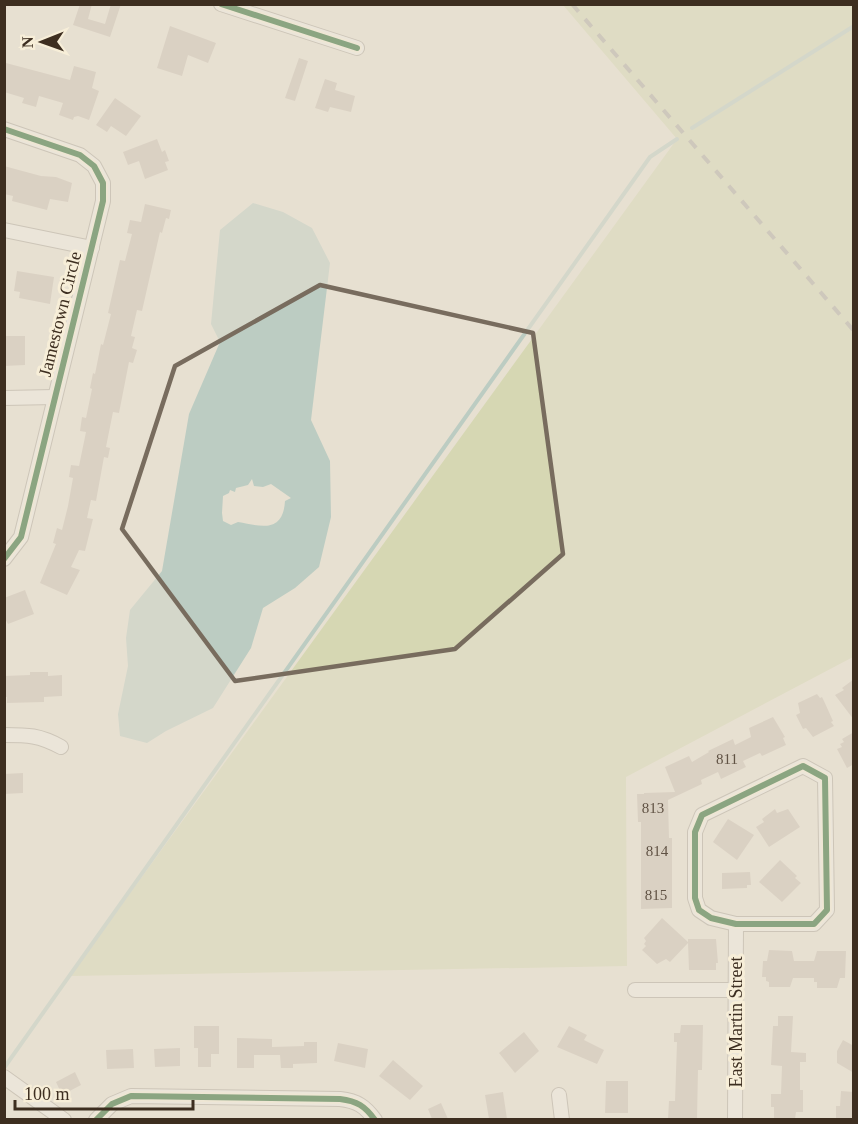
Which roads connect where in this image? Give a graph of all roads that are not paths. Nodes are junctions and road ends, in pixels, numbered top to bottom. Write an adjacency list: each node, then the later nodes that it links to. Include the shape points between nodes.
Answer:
1 (221, 4): 2 (street)
2 (357, 48)
3 (4, 129): 5 (street, Jamestown Circle, via 80,155 94,166 103,183 103,201)
4 (4, 230): 5 (street)
5 (92, 248): 6 (street, Jamestown Circle)
6 (55, 397): 7 (street); 8 (street, Jamestown Circle, via 21,537)
7 (4, 398)
8 (4, 559)
9 (4, 735): 10 (street, via 33,735)
10 (61, 747)
11 (736, 924): 11 (street, via 814,924 827,910 825,778 803,766 702,815 695,832 695,898 699,910 711,918); 13 (street, East Martin Street)
12 (635, 990): 13 (street)
13 (736, 990): 20 (street, East Martin Street)
14 (6, 1078): 16 (street)
15 (559, 1095): 19 (street)
16 (64, 1119)
17 (96, 1119): 18 (street, via 123,1098 160,1096 352,1100)
18 (375, 1119)
19 (562, 1119)
20 (735, 1119)

